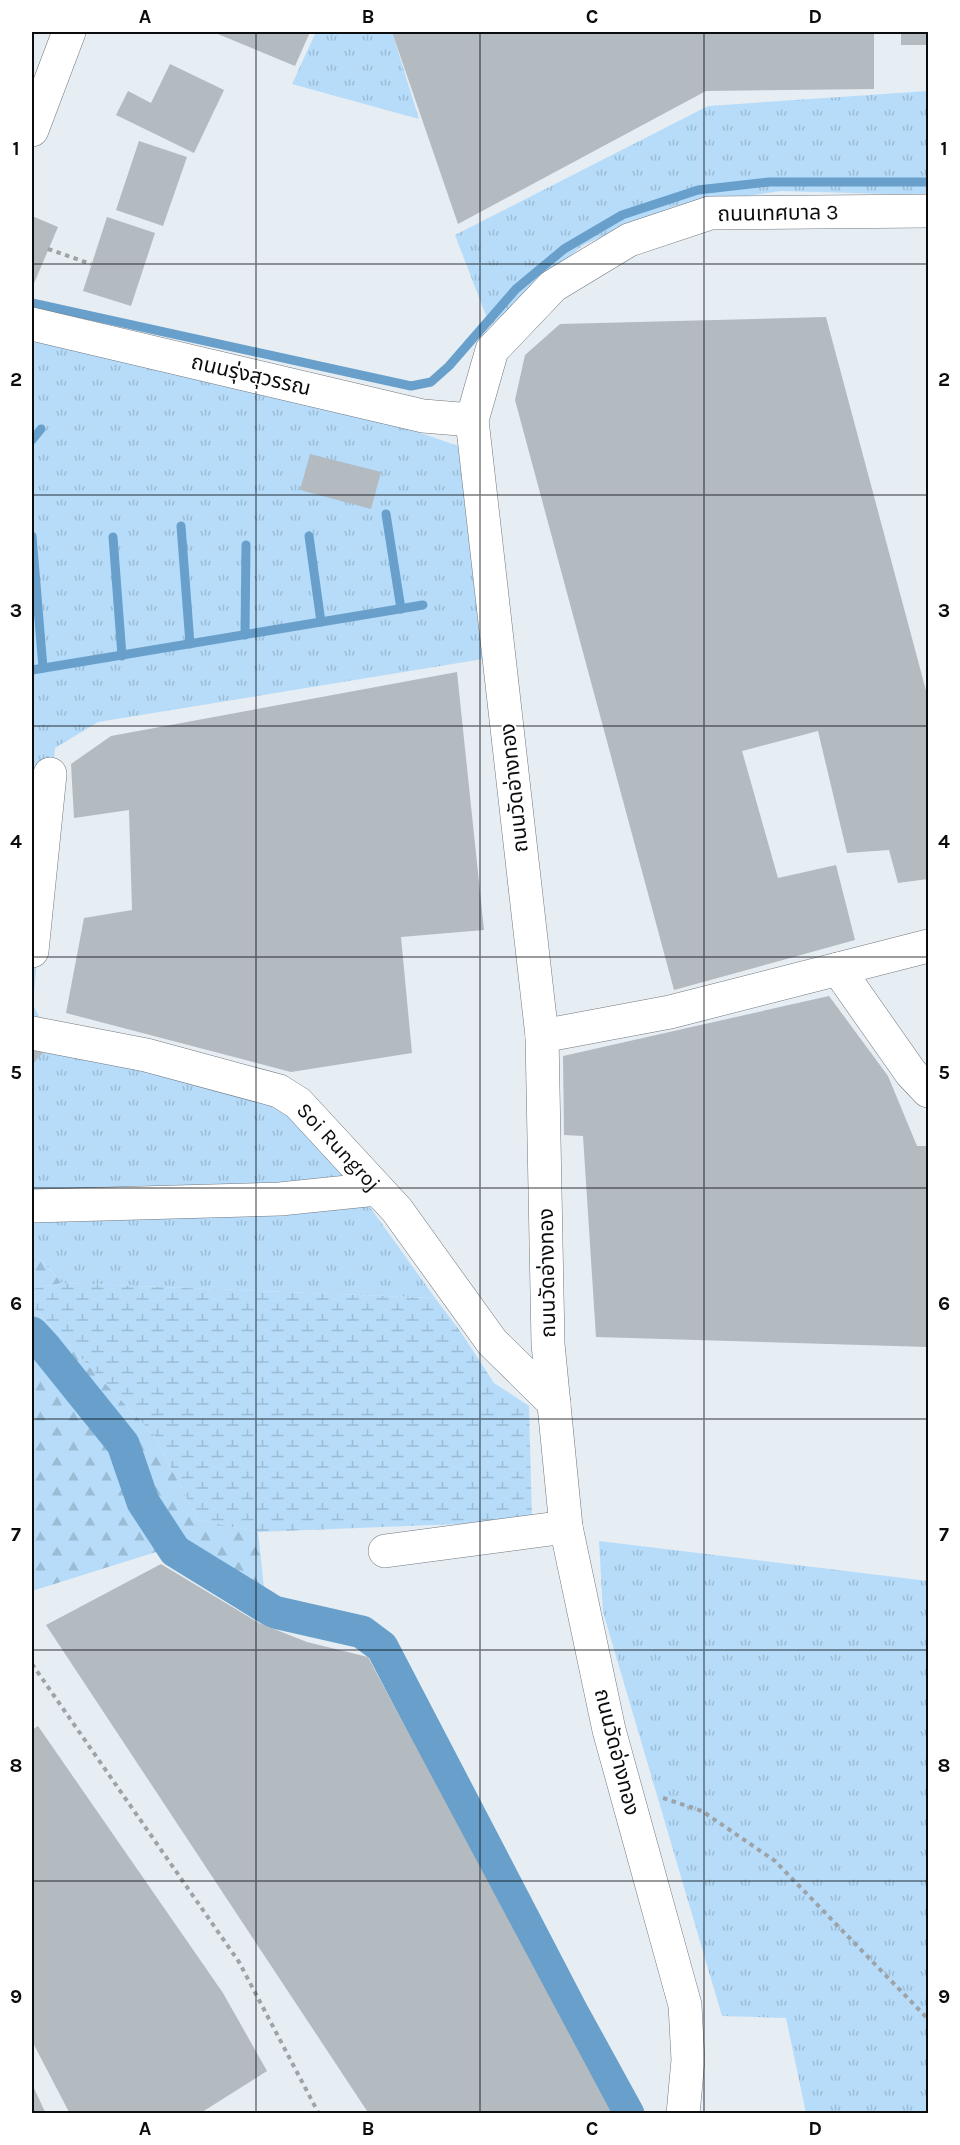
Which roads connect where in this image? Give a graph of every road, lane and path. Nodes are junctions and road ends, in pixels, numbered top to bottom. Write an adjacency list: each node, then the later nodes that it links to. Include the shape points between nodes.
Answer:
1 (69, 32): 2 (street)
2 (32, 130)
3 (928, 211): 7 (street, ถนนเทศบาล 3, via 710,213 629,240 553,286 492,350)
4 (48, 249): 5 (path)
5 (91, 264)
6 (32, 324): 7 (street, ถนนรุ่งสุวรรณ, via 423,416)
7 (472, 420): 13 (street, ถนนวัดอ่างทอง)
8 (50, 774): 10 (street)
9 (928, 946): 11 (street)
10 (32, 951)
11 (838, 969): 13 (street, via 670,1012); 14 (street)
12 (32, 1033): 15 (street, Soi Rungroj, via 146,1055 279,1090 297,1103)
13 (542, 1036): 17 (street, ถนนวัดอ่างทอง, via 548,1344)
14 (928, 1091)
15 (377, 1189): 16 (street, via 280,1199); 17 (street, Soi Rungroj, via 397,1210 492,1342)
16 (32, 1206)
17 (554, 1403): 18 (street, ถนนวัดอ่างทอง)
18 (566, 1527): 19 (street); 21 (street, ถนนวัดอ่างทอง)
19 (385, 1551)
20 (32, 1664): 23 (path, via 239,1962)
21 (624, 1785): 22 (path, via 702,1811 775,1861); 24 (street, ถนนวัดอ่างทอง, via 685,2005 688,2060)
22 (928, 2019)
23 (319, 2114)
24 (683, 2114)

